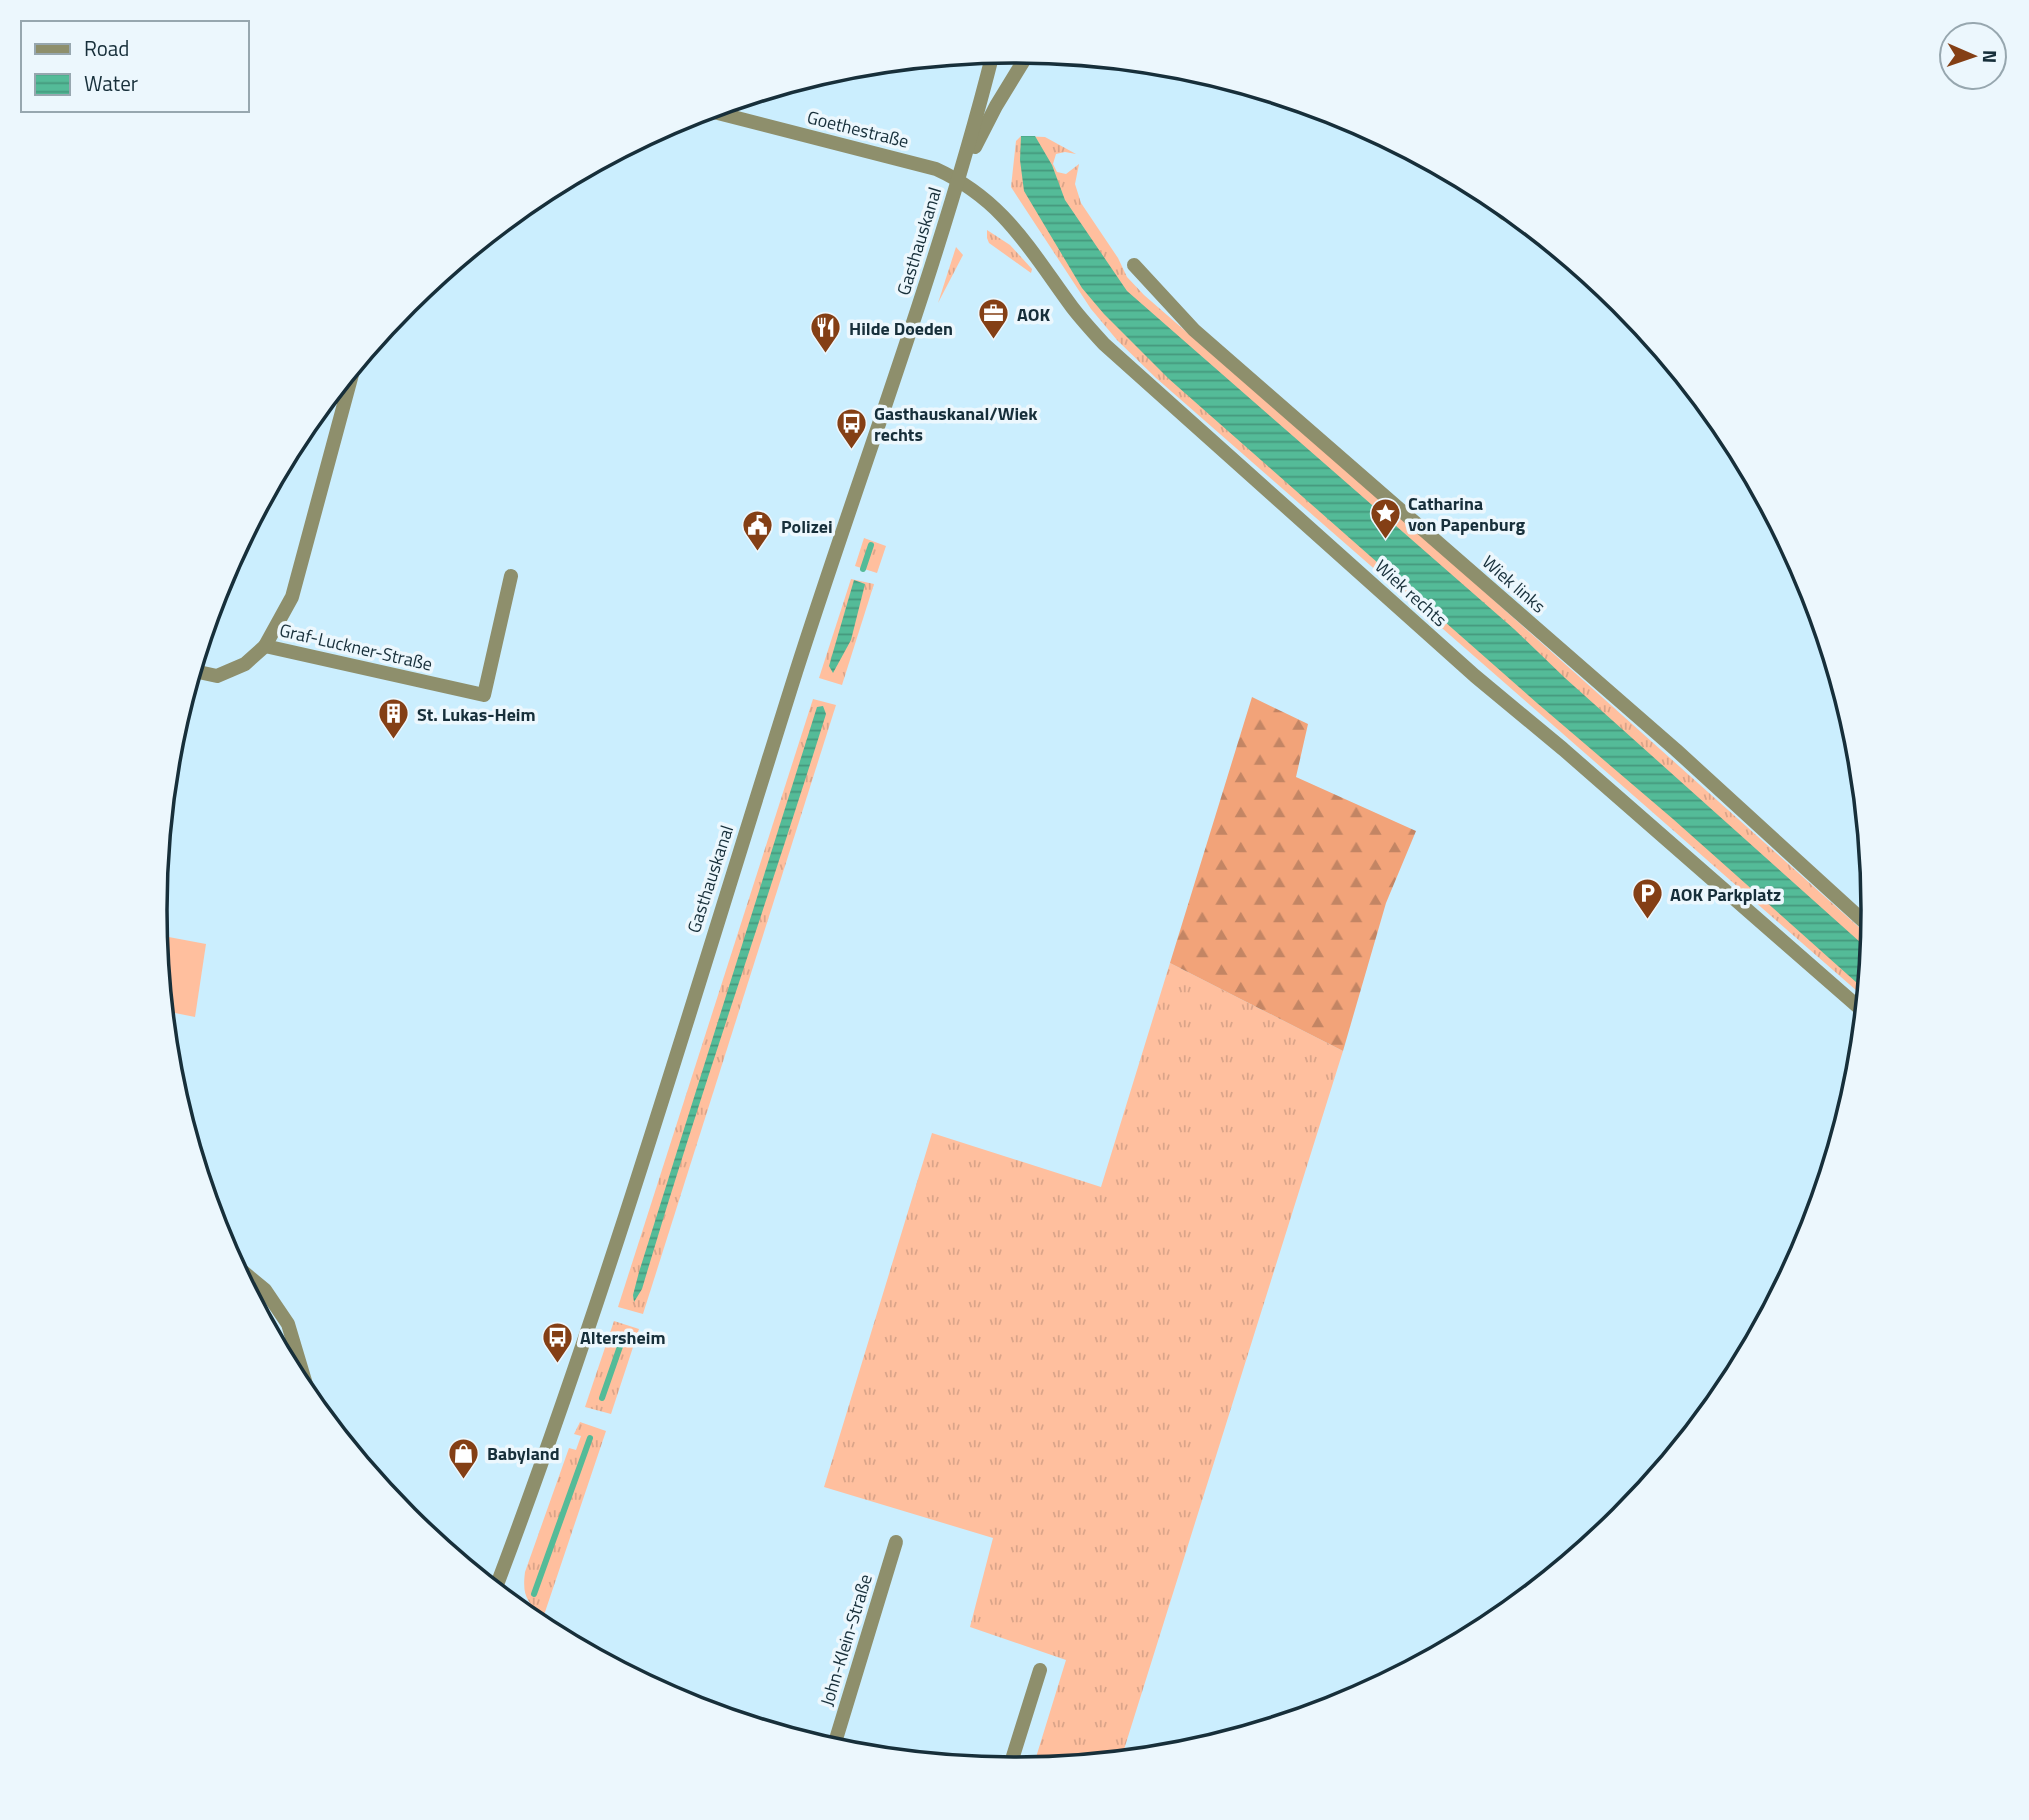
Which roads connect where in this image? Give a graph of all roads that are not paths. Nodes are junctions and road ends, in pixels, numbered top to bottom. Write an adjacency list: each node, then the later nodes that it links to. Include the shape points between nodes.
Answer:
1 (1023, 63): 4 (street)
2 (990, 64): 4 (street)
3 (724, 115): 4 (street, Goethestraße, via 936,169)
4 (958, 179): 11 (street, Wiek rechts, via 1011,223 1104,344 1475,676); 15 (street, Gasthauskanal, via 593,1314)
5 (1134, 265): 10 (street, Wiek links, via 1194,330 1676,750)
6 (349, 387): 8 (street, Graf-Luckner-Straße, via 292,597)
7 (511, 576): 8 (street, Graf-Luckner-Straße, via 484,695)
8 (265, 646): 9 (street, via 245,664 217,676)
9 (202, 673)
10 (1862, 920)
11 (1856, 1005)
12 (253, 1280): 13 (street, via 288,1324)
13 (300, 1365)
14 (896, 1542): 17 (street, John-Klein-Straße)
15 (498, 1581)
16 (1040, 1670): 18 (street)
17 (836, 1738)
18 (1013, 1757)

